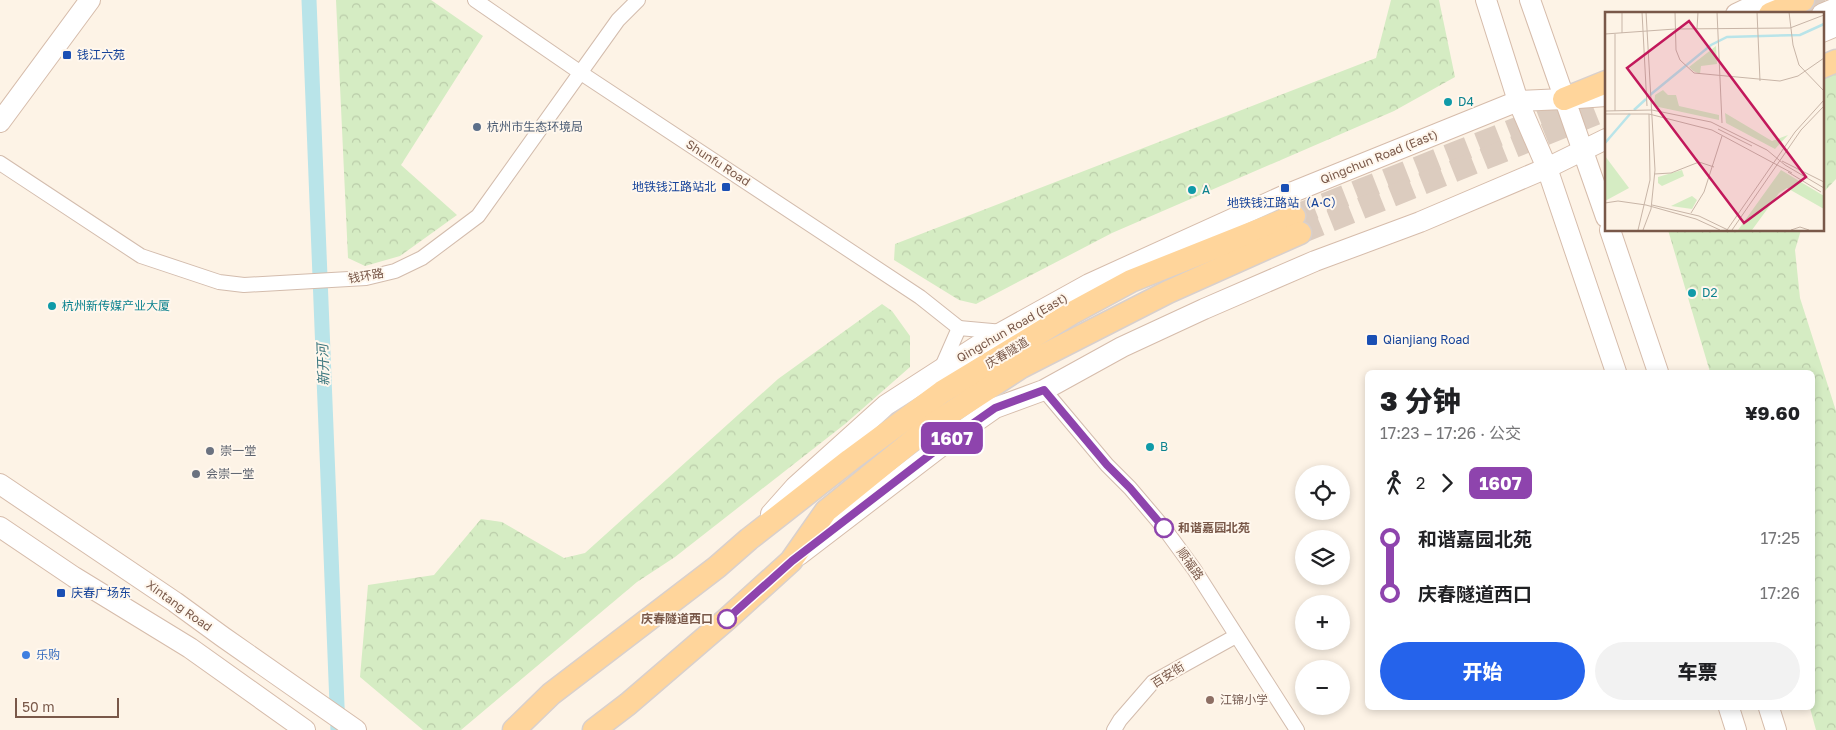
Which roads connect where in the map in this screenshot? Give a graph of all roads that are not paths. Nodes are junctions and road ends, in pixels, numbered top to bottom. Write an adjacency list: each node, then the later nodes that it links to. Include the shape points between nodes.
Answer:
1 (90, 0): 22 (main road)
2 (475, 0): 17 (street, Shunfu Road)
3 (638, 0): 17 (street, 钱环路, via 618,20)
4 (1486, 0): 21 (main road)
5 (1530, 0): 20 (main road)
6 (1765, 0): 9 (main road)
7 (1803, 0): 10 (main road)
8 (1836, 8): 11 (main road)
9 (1740, 12)
10 (1775, 12)
11 (1824, 13)
12 (1836, 26): 13 (main road)
13 (1824, 31)
14 (1836, 61): 15 (main road)
15 (1824, 66)
16 (1605, 71): 20 (main road)
17 (581, 73): 25 (street, 钱环路, via 478,216 422,258 395,271 366,278 244,285 219,282 141,256); 29 (street, Shunfu Road, via 920,297)
18 (1605, 82): 20 (main road)
19 (1605, 96): 20 (main road, Qingchun Road (East))
20 (1564, 99): 21 (main road, Qingchun Road (East)); 24 (main road)
21 (1518, 100): 26 (main road); 30 (main road, Qingchun Road (East), via 1284,196 1090,284)
22 (0, 122)
23 (1605, 139): 24 (main road)
24 (1584, 149): 26 (main road); 27 (main road)
25 (0, 163)
26 (1548, 168): 32 (main road); 34 (main road, via 1212,306 1122,347)
27 (1605, 214)
28 (1610, 231): 33 (main road)
29 (959, 328): 30 (street); 31 (street)
30 (1002, 332): 31 (main road, Qingchun Road (East))
31 (940, 370): 37 (main road, Qingchun Road (East), via 879,412 795,487)
32 (1615, 370)
33 (1657, 370)
34 (1044, 390): 38 (main road, via 995,408); 39 (street, 顺福路, via 1164,528)
35 (0, 484): 42 (main road, Xintang Road)
36 (0, 527): 43 (main road, via 190,648)
37 (749, 539): 38 (main road, 庆春隧道, via 942,392 1072,313 1131,281 1297,225 1014,372 932,425 826,512); 44 (main road, Qingchun Road (East), via 551,694)
38 (792, 561): 45 (main road)
39 (1236, 636): 46 (street, 百安街, via 1154,682); 47 (street, 顺福路)
40 (1730, 710): 48 (main road)
41 (1770, 710): 49 (main road)
42 (354, 728)
43 (305, 730)
44 (514, 730)
45 (594, 730)
46 (1114, 730)
47 (1297, 730)
48 (1736, 730)
49 (1776, 730)

